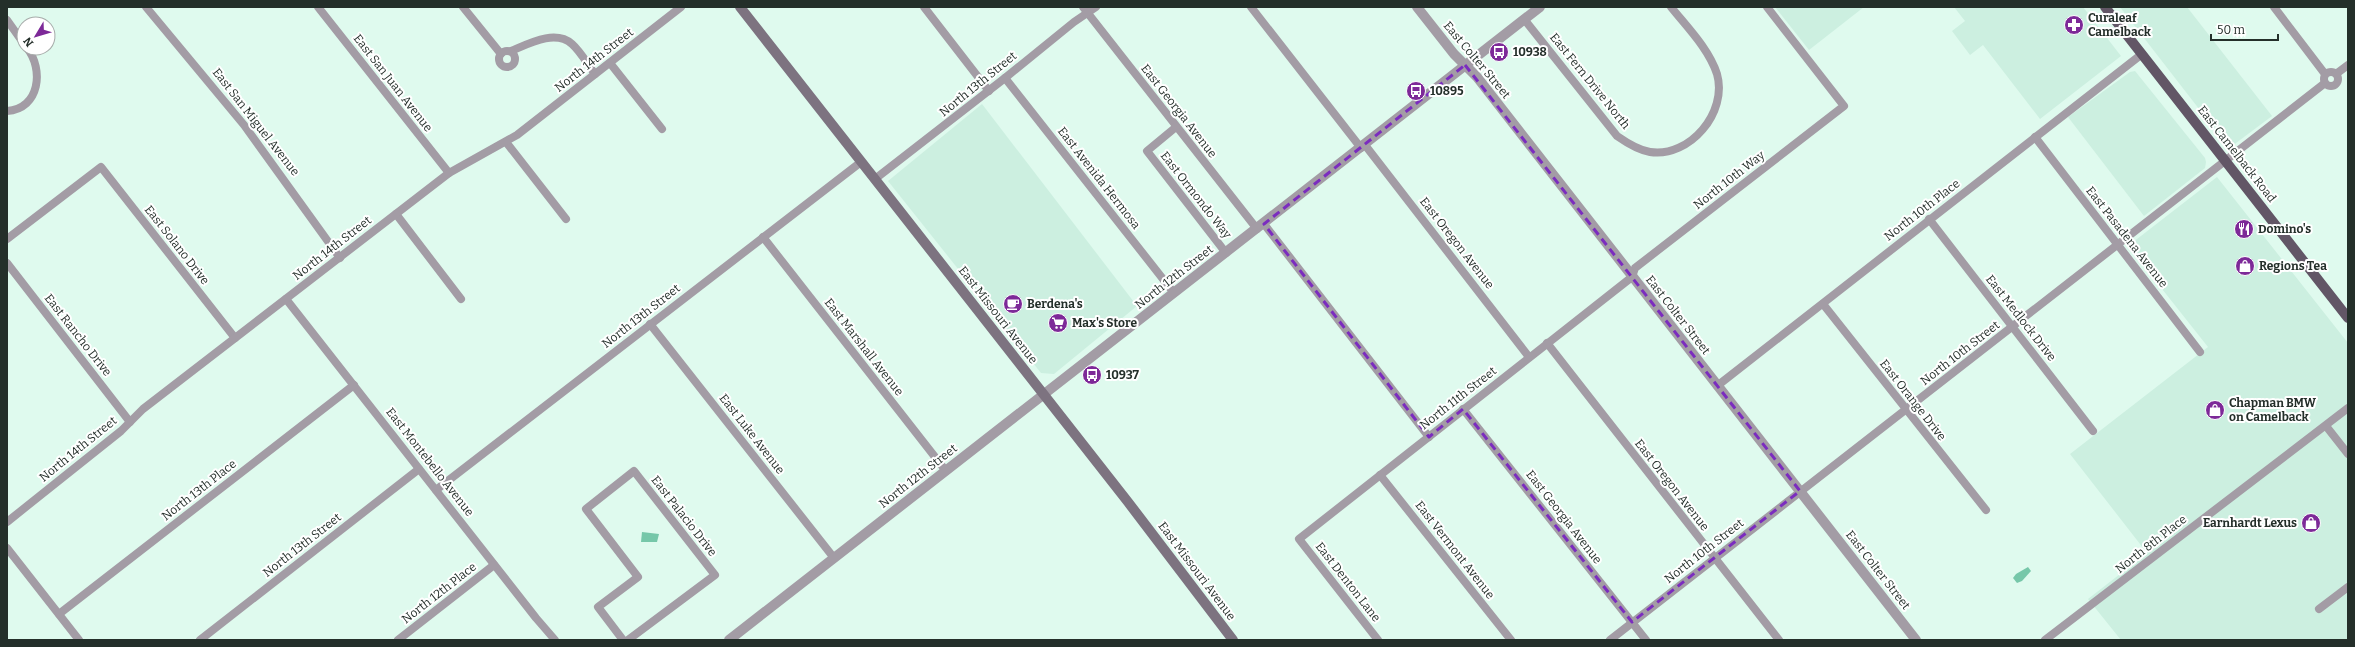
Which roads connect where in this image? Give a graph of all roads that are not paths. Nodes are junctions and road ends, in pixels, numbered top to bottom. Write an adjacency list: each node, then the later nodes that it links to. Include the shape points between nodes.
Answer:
1 (146, 7): 50 (street, East San Miguel Avenue, via 244,125)
2 (318, 7): 40 (street, East San Juan Avenue)
3 (464, 7): 20 (street)
4 (681, 7): 23 (street, North 14th Street)
5 (740, 7): 39 (main road, East Missouri Avenue)
6 (924, 7): 31 (street)
7 (1096, 7): 15 (street, North 13th Street)
8 (1251, 7): 37 (street, East Oregon Avenue)
9 (1417, 7): 24 (street, East Colter Street)
10 (1540, 7): 16 (street, North 12th Street)
11 (1671, 7): 16 (street, East Fern Drive North, via 1705,50 1717,75 1718,101 1707,124 1689,141 1670,150 1650,152 1627,143 1604,122)
12 (1767, 7): 52 (street, North 10th Way, via 1844,106 1635,268)
13 (2105, 7): 21 (main road, East Camelback Road)
14 (2274, 7): 27 (street)
15 (1085, 10): 29 (street, North 13th Street, via 1074,22); 33 (street, East Georgia Avenue)
16 (1524, 19): 24 (street, North 12th Street)
17 (7, 20): 18 (street)
18 (16, 33)
19 (511, 51): 20 (street); 20 (street, via 515,60 508,66 501,63); 26 (street, via 539,40 562,38 572,44)
20 (501, 54)
21 (2142, 54): 35 (street, North 10th Place); 38 (main road, East Camelback Road)
22 (31, 56): 32 (street, via 37,68 34,94 15,110)
23 (610, 63): 26 (street, North 14th Street); 34 (street)
24 (1465, 65): 37 (street, North 12th Street); 52 (street, East Colter Street, via 1477,77)
25 (2348, 65): 28 (street, North 10th Street)
26 (595, 74): 36 (street, North 14th Street)
27 (2325, 74): 28 (street); 30 (street)
28 (2336, 74): 30 (street, North 10th Street, via 2338,78 2335,85)
29 (1005, 78): 31 (street, North 13th Street); 53 (street, East Avenida Hermosa)
30 (2325, 84): 38 (street, North 10th Street)
31 (989, 91): 41 (street, North 13th Street)
32 (7, 111)
33 (1176, 127): 45 (street, East Georgia Avenue); 49 (street, East Ormondo Way, via 1147,151)
34 (662, 129)
35 (2035, 137): 44 (street, North 10th Place); 48 (street, East Pasadena Avenue)
36 (506, 142): 40 (street, North 14th Street); 43 (street)
37 (1363, 146): 45 (street, North 12th Street); 63 (street, East Oregon Avenue)
38 (2226, 161): 48 (street, North 10th Street); 57 (main road, East Camelback Road)
39 (861, 162): 41 (main road, East Missouri Avenue); 46 (street, North 13th Street)
40 (449, 174): 42 (street, North 14th Street)
41 (875, 179): 66 (main road, East Missouri Avenue)
42 (396, 214): 50 (street, North 14th Street); 55 (street)
43 (566, 219)
44 (1929, 219): 56 (street, North 10th Place); 59 (street, East Medlock Drive)
45 (1260, 226): 49 (street, North 12th Street); 73 (street, East Georgia Avenue)
46 (763, 237): 58 (street, North 13th Street); 76 (street, East Marshall Avenue)
47 (7, 239): 60 (street, East Solano Drive, via 101,167)
48 (2118, 246): 59 (street, North 10th Street); 62 (street, East Pasadena Avenue)
49 (1226, 253): 53 (street, North 12th Street)
50 (340, 258): 54 (street, North 14th Street)
51 (7, 263): 70 (street, East Rancho Drive)
52 (1632, 277): 61 (street, North 11th Street); 65 (street, East Colter Street)
53 (1174, 293): 66 (street, North 12th Street)
54 (286, 299): 60 (street, North 14th Street); 64 (street, East Montebello Avenue)
55 (462, 299)
56 (1823, 304): 65 (street, North 10th Place); 69 (street, East Orange Drive)
57 (2348, 318)
58 (650, 324): 78 (street, North 13th Street); 84 (street, East Luke Avenue)
59 (2013, 327): 69 (street, North 10th Street); 72 (street, East Medlock Drive)
60 (235, 338): 70 (street, North 14th Street, via 143,409)
61 (1547, 343): 63 (street, North 11th Street); 85 (street, East Oregon Avenue)
62 (2200, 352)
63 (1529, 357): 68 (street, North 11th Street)
64 (354, 385): 75 (street, East Montebello Avenue); 89 (street, North 13th Place)
65 (1717, 386): 79 (street, East Colter Street)
66 (1043, 394): 76 (street, North 12th Street); 98 (main road, East Missouri Avenue)
67 (2348, 408): 71 (street, North 8th Place)
68 (1463, 409): 73 (street, North 11th Street); 90 (street, East Georgia Avenue)
69 (1906, 410): 79 (street, North 10th Street); 80 (street, East Orange Drive)
70 (130, 422): 81 (street, North 14th Street)
71 (2326, 426): 74 (street); 105 (street, North 8th Place)
72 (2093, 431)
73 (1429, 437): 77 (street, North 11th Street)
74 (2348, 454)
75 (419, 469): 78 (street, East Montebello Avenue); 92 (street, North 13th Street)
76 (946, 471): 84 (street, North 12th Street)
77 (1380, 475): 82 (street, North 11th Street); 100 (street, East Vermont Avenue)
78 (436, 490): 86 (street, East Montebello Avenue)
79 (1800, 492): 85 (street, North 10th Street); 104 (street, East Colter Street)
80 (1986, 510)
81 (7, 522)
82 (1299, 539): 99 (street, East Denton Lane)
83 (7, 548): 89 (street)
84 (834, 558): 97 (street, North 12th Street)
85 (1714, 558): 90 (street, North 10th Street); 103 (street, East Oregon Avenue)
86 (494, 565): 93 (street, North 12th Place); 94 (street, East Montebello Avenue)
87 (2348, 587): 88 (street)
88 (2319, 609)
89 (59, 614): 91 (street)
90 (1632, 622): 101 (street, North 10th Street); 102 (street, East Georgia Avenue)
91 (79, 640)
92 (200, 640)
93 (398, 640)
94 (555, 640)
95 (623, 640): 96 (street, East Palacio Drive, via 598,607 638,577 586,509 634,471 715,575)
96 (628, 640)
97 (729, 640)
98 (1234, 640)
99 (1378, 640)
100 (1510, 640)
101 (1610, 640)
102 (1646, 640)
103 (1779, 640)
104 (1916, 640)
105 (2045, 640)

